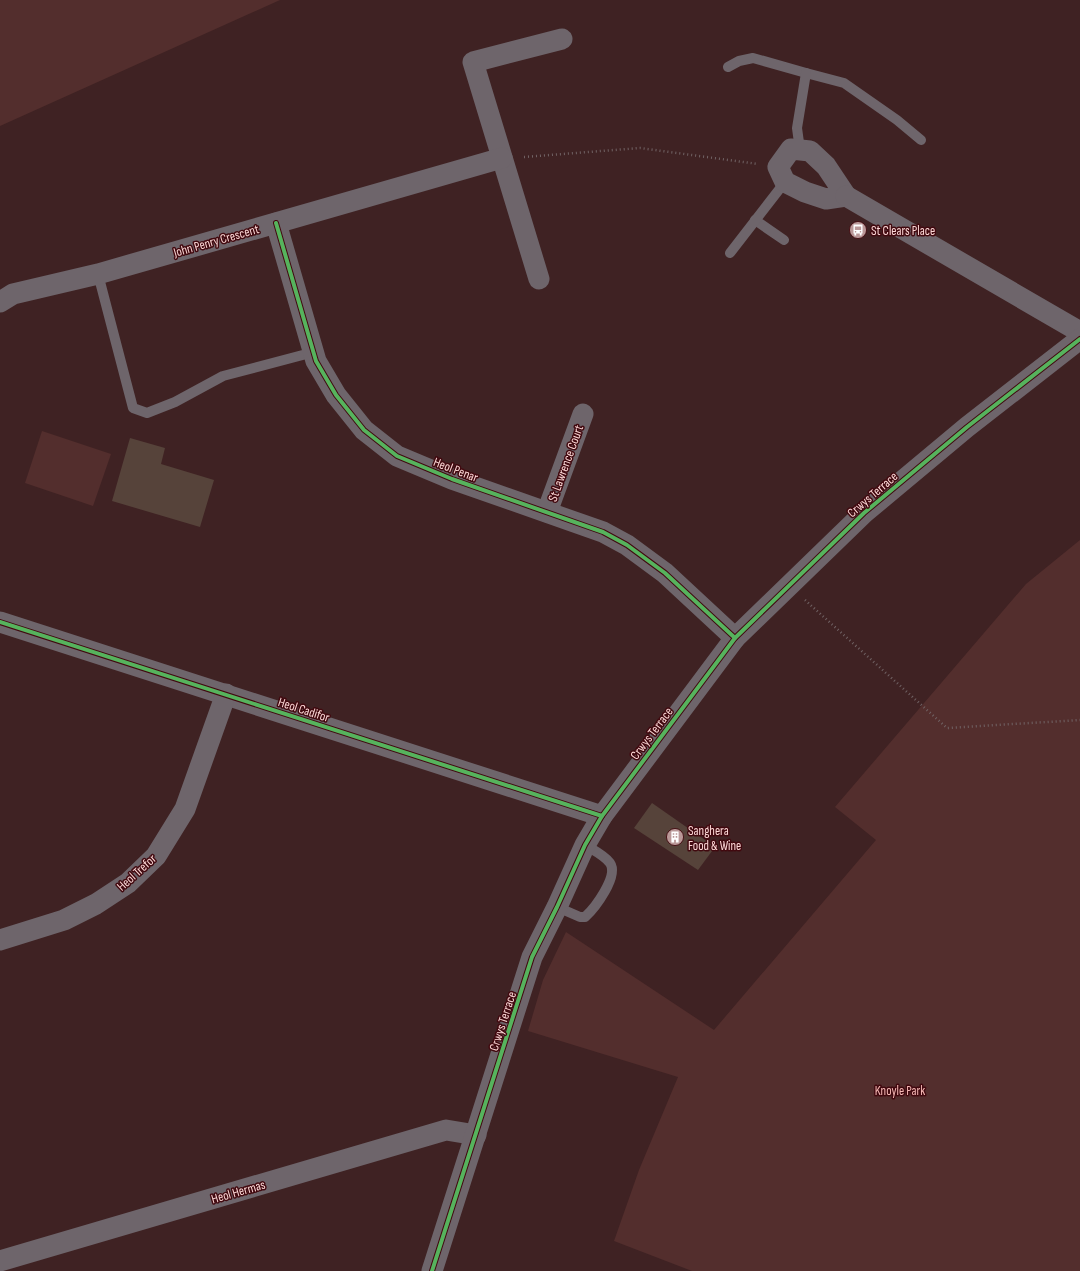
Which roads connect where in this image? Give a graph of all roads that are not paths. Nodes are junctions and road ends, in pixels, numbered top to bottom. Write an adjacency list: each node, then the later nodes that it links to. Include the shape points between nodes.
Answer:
1 (562, 39): 6 (street, via 473,62)
2 (728, 67): 3 (lane, via 753,58)
3 (806, 73): 4 (lane, via 844,83); 5 (lane, via 797,128)
4 (921, 140)
5 (800, 150): 7 (street, via 790,149); 8 (street, via 810,151 826,166)
6 (502, 158): 10 (street, John Penry Crescent); 14 (street)
7 (782, 174): 8 (street, via 805,192 826,199); 9 (lane)
8 (846, 196): 16 (street)
9 (755, 220): 11 (lane); 12 (lane)
10 (276, 224): 13 (street, John Penry Crescent); 18 (street, Heol Penar)
11 (784, 240)
12 (730, 253)
13 (98, 274): 15 (street, John Penry Crescent, via 13,294); 18 (lane, via 133,408 147,412 175,402 223,376)
14 (540, 279)
15 (0, 302)
16 (1080, 332)
17 (1080, 339): 22 (street, Crwys Terrace, via 967,427 864,513)
18 (314, 352): 20 (street, Heol Penar, via 316,361 336,395 364,430 397,456 452,479)
19 (583, 414): 20 (street, St Lawrence Court)
20 (547, 512): 22 (street, Heol Penar, via 603,532 627,545 665,573)
21 (0, 622): 23 (street, Heol Cadifor)
22 (735, 638): 24 (street, Crwys Terrace)
23 (226, 694): 24 (street, Heol Cadifor); 27 (street, Heol Trefor, via 185,809 156,856 128,883 96,904 64,920)
24 (602, 816): 25 (street, Crwys Terrace)
25 (585, 845): 26 (street, Crwys Terrace); 26 (lane, via 611,864 613,873 610,882 585,917)
26 (557, 907): 28 (street, Crwys Terrace, via 532,957)
27 (0, 940)
28 (476, 1135): 29 (street, Heol Hermas, via 446,1130); 30 (street, Crwys Terrace)
29 (0, 1261)
30 (432, 1271)

